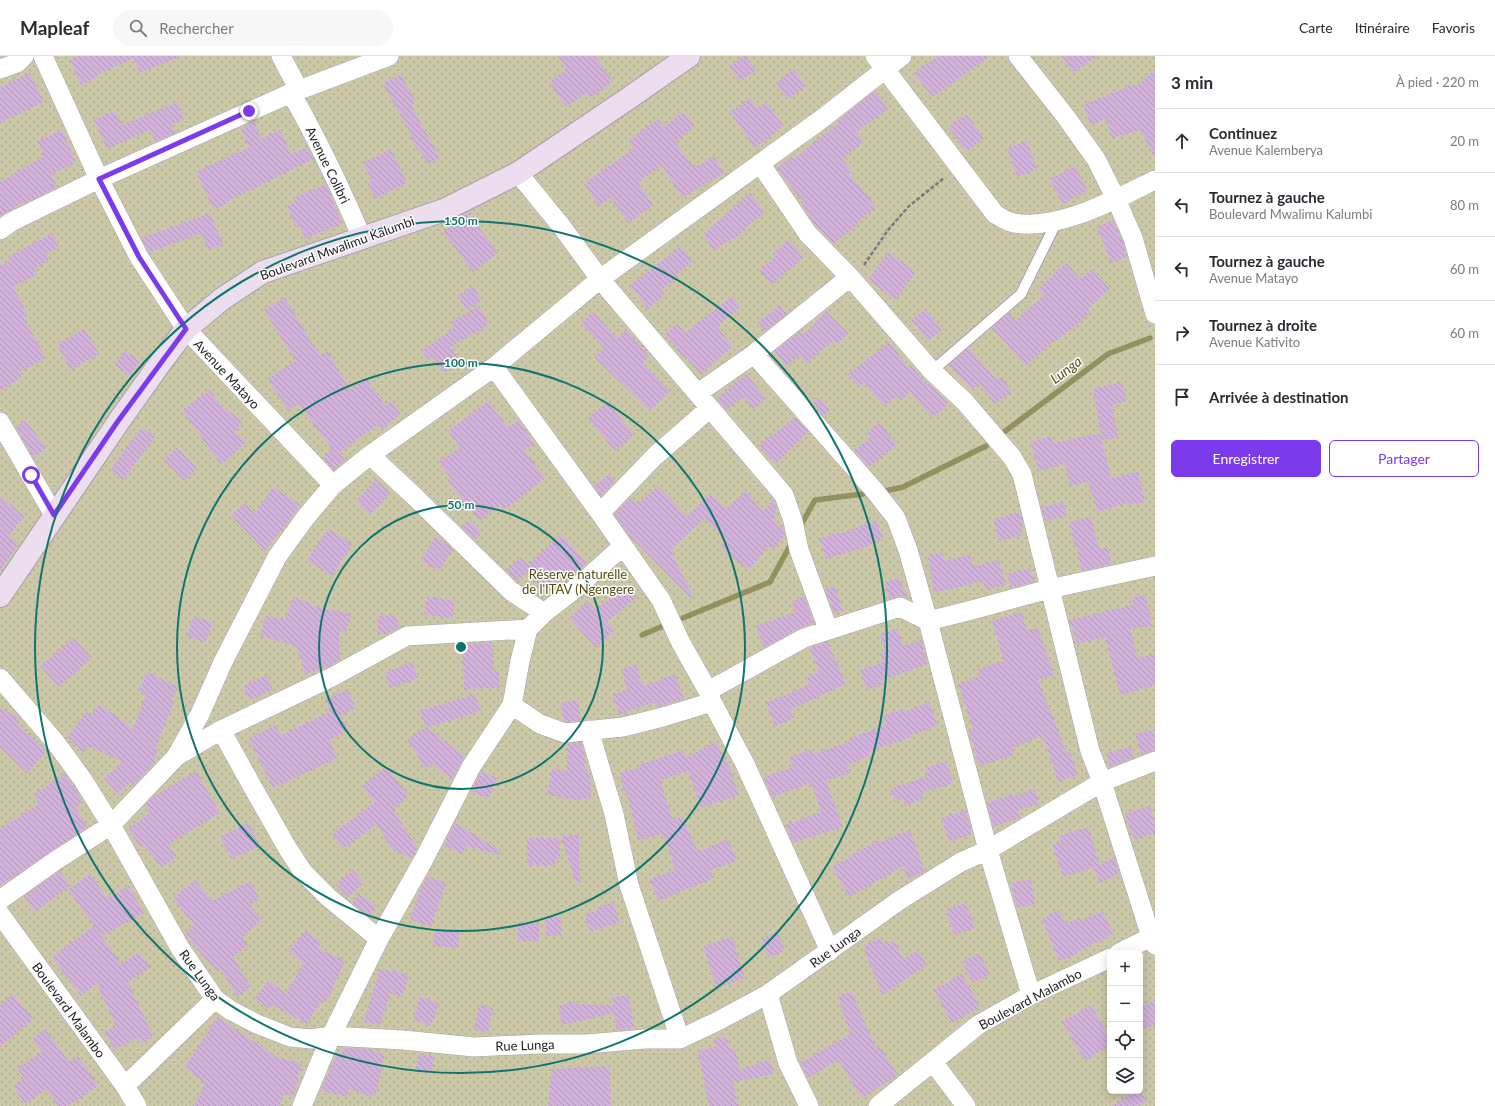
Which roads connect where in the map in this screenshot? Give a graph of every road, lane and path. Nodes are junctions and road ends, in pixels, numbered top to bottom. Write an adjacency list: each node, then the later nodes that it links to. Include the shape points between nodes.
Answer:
1 (24, 56): 9 (street, via 17,63)
2 (43, 56): 14 (street, Avenue Matayo)
3 (281, 56): 10 (street, Avenue Colibri)
4 (389, 56): 10 (street)
5 (689, 56): 13 (street, Boulevard Mwalimu Kalumbi)
6 (902, 56): 8 (street)
7 (1018, 56): 16 (street, via 1066,116 1096,159)
8 (880, 63): 11 (street, via 823,118); 12 (street)
9 (0, 69)
10 (295, 91): 14 (street); 19 (street, Avenue Colibri)
11 (760, 164): 20 (street); 21 (street, via 808,234)
12 (958, 166): 17 (street, via 995,214 1012,223 1036,225); 21 (path, via 909,206 888,230)
13 (518, 173): 19 (street, Boulevard Mwalimu Kalumbi, via 444,210); 20 (street, via 562,226)
14 (99, 179): 18 (street, via 11,222); 23 (street, Avenue Matayo, via 139,257)
15 (1155, 180): 16 (street)
16 (1116, 199): 17 (street); 22 (street, via 1133,238)
17 (1057, 221): 26 (lane, via 1021,294)
18 (0, 230)
19 (362, 238): 23 (street, Boulevard Mwalimu Kalumbi, via 263,272 222,299)
20 (600, 278): 25 (street); 27 (street)
21 (853, 280): 24 (street); 26 (street)
22 (1155, 314)
23 (186, 329): 31 (street, Avenue Matayo); 33 (street, Boulevard Mwalimu Kalumbi, via 118,421)
24 (754, 354): 27 (street); 39 (street, via 896,518)
25 (494, 367): 30 (street); 32 (street)
26 (932, 371): 36 (street, via 965,402 1012,457 1022,474)
27 (698, 393): 28 (street)
28 (710, 408): 32 (street, via 655,456); 41 (street, via 784,495 799,550)
29 (0, 422): 33 (street)
30 (370, 455): 31 (street); 38 (street, via 511,591)
31 (333, 485): 47 (street, via 277,557 223,662 200,714)
32 (600, 513): 34 (street)
33 (54, 515): 37 (street, Boulevard Mwalimu Kalumbi)
34 (623, 546): 38 (street); 43 (street, via 661,600)
35 (1155, 566): 36 (street)
36 (1049, 589): 39 (street); 49 (street, via 1090,751)
37 (0, 596)
38 (544, 613): 40 (street)
39 (928, 621): 41 (street, via 900,607); 51 (street)
40 (528, 629): 44 (street); 45 (street, via 406,636 332,677)
41 (828, 629): 43 (street, via 804,638)
42 (0, 678): 50 (street, Rue Lunga, via 56,743 83,780)
43 (710, 697): 46 (street, via 663,717 623,727); 56 (street, via 745,764)
44 (512, 705): 46 (street, via 540,724 565,733); 54 (street, via 471,767 424,861)
45 (221, 730): 47 (street); 54 (street, via 255,793 303,872 328,897)
46 (589, 730): 63 (street, via 614,814 629,886)
47 (176, 757): 50 (street)
48 (1155, 761): 49 (street, Rue Lunga)
49 (1102, 782): 51 (street, Rue Lunga); 55 (street)
50 (110, 825): 52 (street); 61 (street, Rue Lunga, via 180,948)
51 (988, 850): 56 (street, Rue Lunga, via 936,877); 60 (street)
52 (0, 900)
53 (0, 914): 65 (street, Boulevard Malambo)
54 (379, 939): 62 (street)
55 (1154, 939): 57 (street)
56 (830, 950): 59 (street, Rue Lunga)
57 (1126, 950)
58 (1107, 959): 60 (street, Boulevard Malambo)
59 (768, 994): 63 (street, Rue Lunga); 68 (street, via 788,1063)
60 (1031, 995): 64 (street, Boulevard Malambo, via 978,1024)
61 (215, 999): 62 (street, Rue Lunga, via 257,1024 290,1036 311,1039); 65 (street)
62 (331, 1036): 63 (street, Rue Lunga, via 403,1040 474,1048); 67 (street)
63 (680, 1039)
64 (933, 1062): 69 (street, Boulevard Malambo); 70 (street)
65 (125, 1086): 66 (street, Boulevard Malambo)
66 (137, 1106)
67 (302, 1106)
68 (809, 1106)
69 (878, 1106)
70 (966, 1106)

